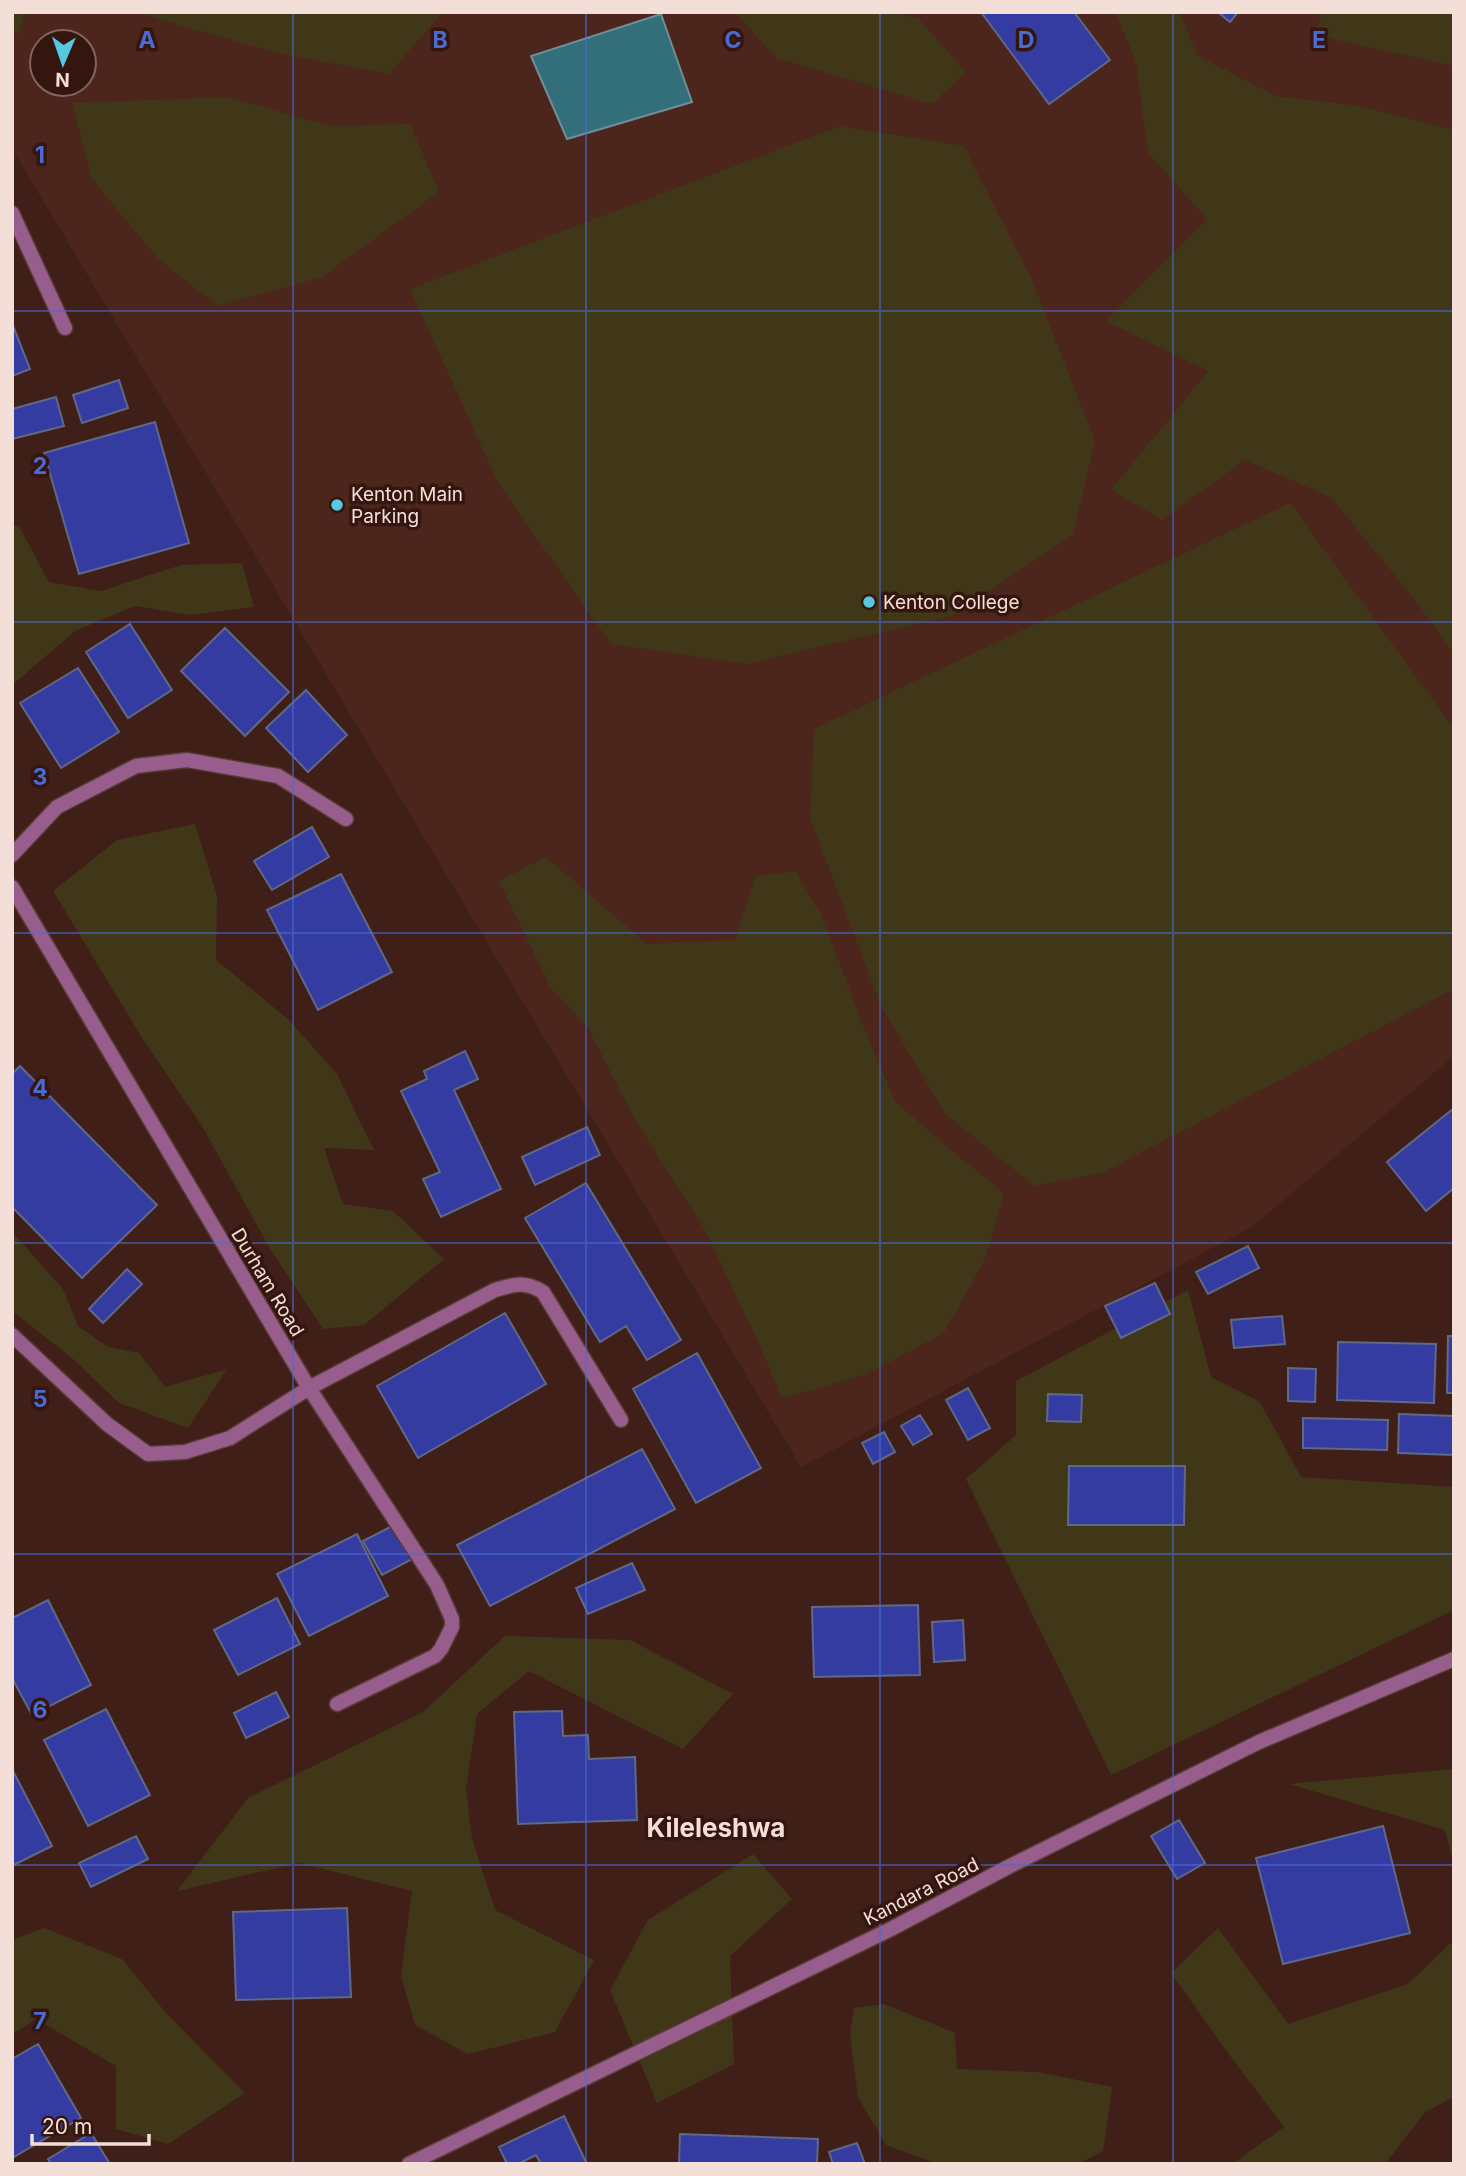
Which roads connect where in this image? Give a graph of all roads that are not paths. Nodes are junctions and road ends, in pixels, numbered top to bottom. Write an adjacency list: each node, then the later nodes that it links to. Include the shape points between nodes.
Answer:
1 (12, 213): 2 (street)
2 (65, 328)
3 (346, 819): 4 (street, via 278,776 187,760 136,766 57,807)
4 (12, 855)
5 (12, 887): 7 (street, Durham Road)
6 (12, 1335): 7 (street, via 107,1424 148,1454 185,1452 230,1437)
7 (309, 1388): 8 (street, via 514,1284 543,1292); 10 (street, Durham Road, via 437,1585 452,1619 450,1634 435,1656)
8 (621, 1420)
9 (1454, 1659): 11 (street, Kandara Road, via 1259,1741 890,1930)
10 (337, 1704)
11 (409, 2164)

